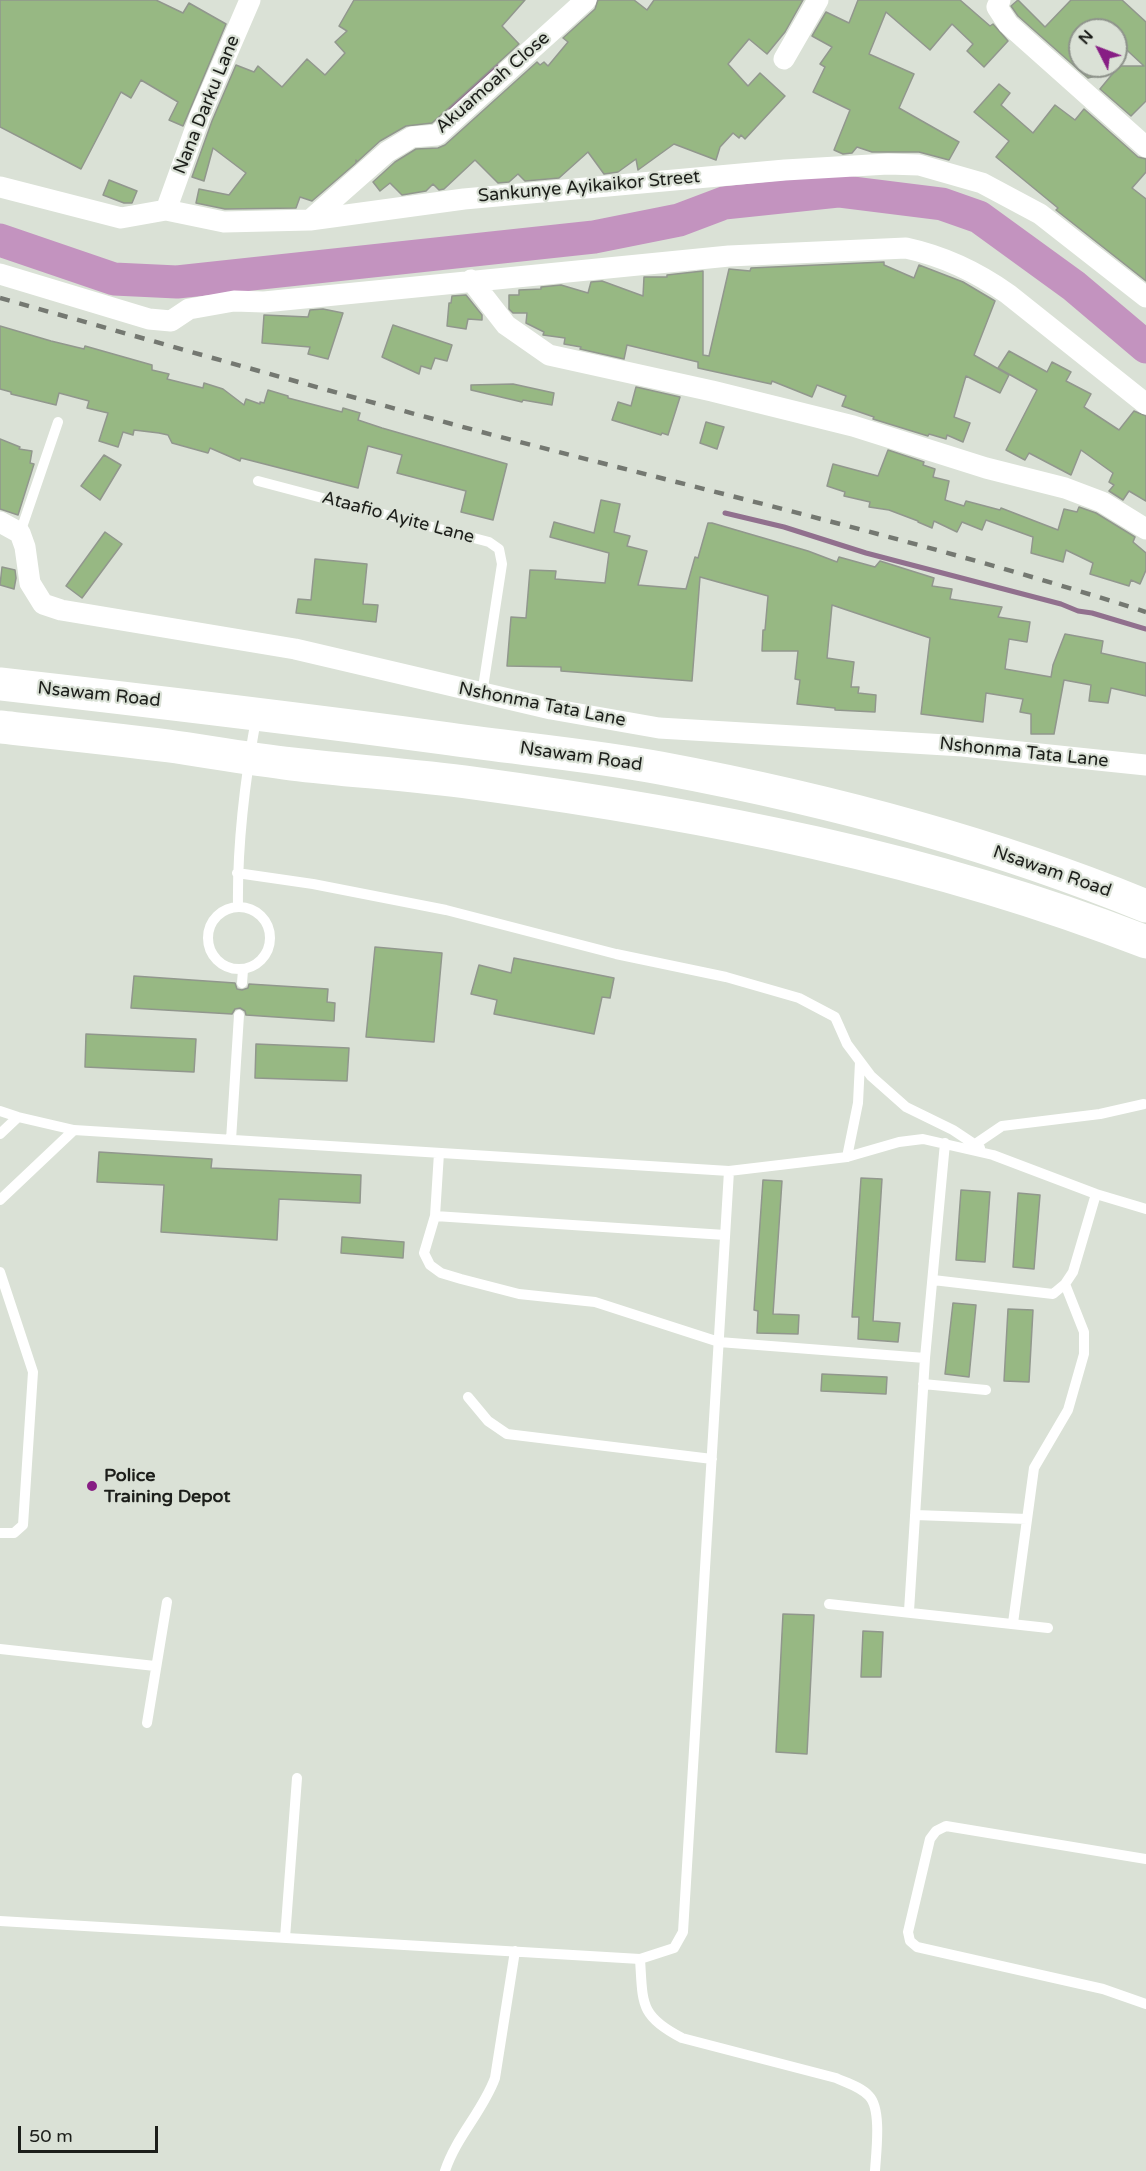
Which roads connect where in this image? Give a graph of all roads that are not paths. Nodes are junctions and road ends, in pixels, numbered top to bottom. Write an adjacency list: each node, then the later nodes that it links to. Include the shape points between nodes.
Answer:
1 (250, 0): 8 (street, Nana Darku Lane, via 200,116)
2 (586, 0): 9 (street, Akuamoah Close, via 437,135 412,137 387,152)
3 (818, 0): 5 (street)
4 (1000, 0): 6 (street, via 997,7 1008,24)
5 (784, 59)
6 (1146, 147)
7 (0, 187): 8 (street, Sankunye Ayikaikor Street, via 121,218)
8 (166, 210): 9 (street, Sankunye Ayikaikor Street, via 224,222)
9 (310, 220): 12 (street, Sankunye Ayikaikor Street, via 464,199 785,170 919,165 982,183 1040,214)
10 (0, 274): 11 (street, via 139,316 171,321 189,309 234,301 264,302)
11 (471, 280): 13 (street, via 729,256 906,248 986,279); 17 (street, via 506,326 549,355 854,426 986,468 1065,488 1102,502)
12 (1146, 297)
13 (1146, 404)
14 (58, 422): 18 (lane)
15 (258, 481): 20 (lane, Ataafio Ayite Lane, via 489,542 499,549 502,564)
16 (0, 522): 18 (street)
17 (1146, 529)
18 (20, 533): 20 (street, Nshonma Tata Lane, via 30,583 43,604 295,649)
19 (0, 684): 21 (highway, Nsawam Road)
20 (482, 694): 24 (street, Nshonma Tata Lane, via 659,728 963,746)
21 (257, 713): 23 (lane); 26 (highway, Nsawam Road, via 657,767 800,797 951,836)
22 (0, 726): 23 (highway, Nsawam Road)
23 (249, 758): 25 (lane); 28 (highway, Nsawam Road, via 471,783 651,809 788,836 930,870)
24 (1146, 765)
25 (237, 873): 27 (lane); 32 (lane, via 446,910 799,998 835,1017 847,1044)
26 (1146, 906)
27 (238, 907): 29 (lane, via 251,909 269,929 265,955 256,965); 29 (lane, via 222,912 210,924 207,941 213,957 226,968)
28 (1146, 942)
29 (243, 970): 30 (lane)
30 (242, 983)
31 (239, 1015): 38 (lane)
32 (861, 1062): 40 (lane, via 906,1107); 43 (lane, via 858,1103)
33 (1144, 1104): 40 (lane, via 1100,1114 1002,1126)
34 (0, 1111): 35 (lane)
35 (18, 1117): 36 (lane); 37 (lane)
36 (74, 1130): 38 (lane); 46 (lane)
37 (0, 1134)
38 (231, 1140): 41 (lane)
39 (945, 1143): 42 (lane); 43 (lane, via 923,1138); 51 (lane)
40 (974, 1145): 42 (lane)
41 (439, 1153): 44 (lane); 48 (lane)
42 (993, 1155): 45 (lane)
43 (847, 1157): 44 (lane)
44 (729, 1171): 49 (lane)
45 (1096, 1194): 47 (lane); 52 (lane, via 1073,1272)
46 (0, 1200)
47 (1146, 1209)
48 (435, 1216): 49 (lane); 53 (lane, via 424,1253 430,1265 441,1273 519,1294 595,1302)
49 (725, 1235): 53 (lane)
50 (0, 1272): 61 (lane, via 33,1372 23,1525 14,1533)
51 (933, 1280): 52 (lane, via 1053,1294); 54 (lane)
52 (1065, 1284): 60 (lane, via 1084,1332 1084,1354 1068,1410 1034,1468)
53 (719, 1342): 54 (lane); 58 (lane)
54 (925, 1358): 55 (lane)
55 (923, 1384): 56 (lane); 59 (lane)
56 (986, 1390)
57 (468, 1397): 58 (lane, via 488,1421 507,1434)
58 (712, 1459): 75 (lane, via 683,1932 674,1948)
59 (915, 1515): 60 (lane); 64 (lane)
60 (1027, 1519): 65 (lane)
61 (0, 1533)
62 (167, 1602): 68 (lane)
63 (829, 1604): 64 (lane)
64 (909, 1611): 65 (lane)
65 (1014, 1623): 66 (lane)
66 (1048, 1628)
67 (0, 1649): 68 (lane)
68 (155, 1666): 69 (lane)
69 (147, 1723)
70 (297, 1778): 73 (lane)
71 (1146, 1859): 76 (lane, via 946,1826 930,1839 908,1932 917,1947 1103,1989)
72 (0, 1921): 73 (lane)
73 (285, 1938): 74 (lane)
74 (515, 1951): 75 (lane); 77 (lane, via 495,2078)
75 (640, 1959): 78 (lane, via 643,2002 663,2028 682,2038 836,2078 870,2097 876,2109)
76 (1146, 2004)
77 (445, 2171)
78 (875, 2171)

